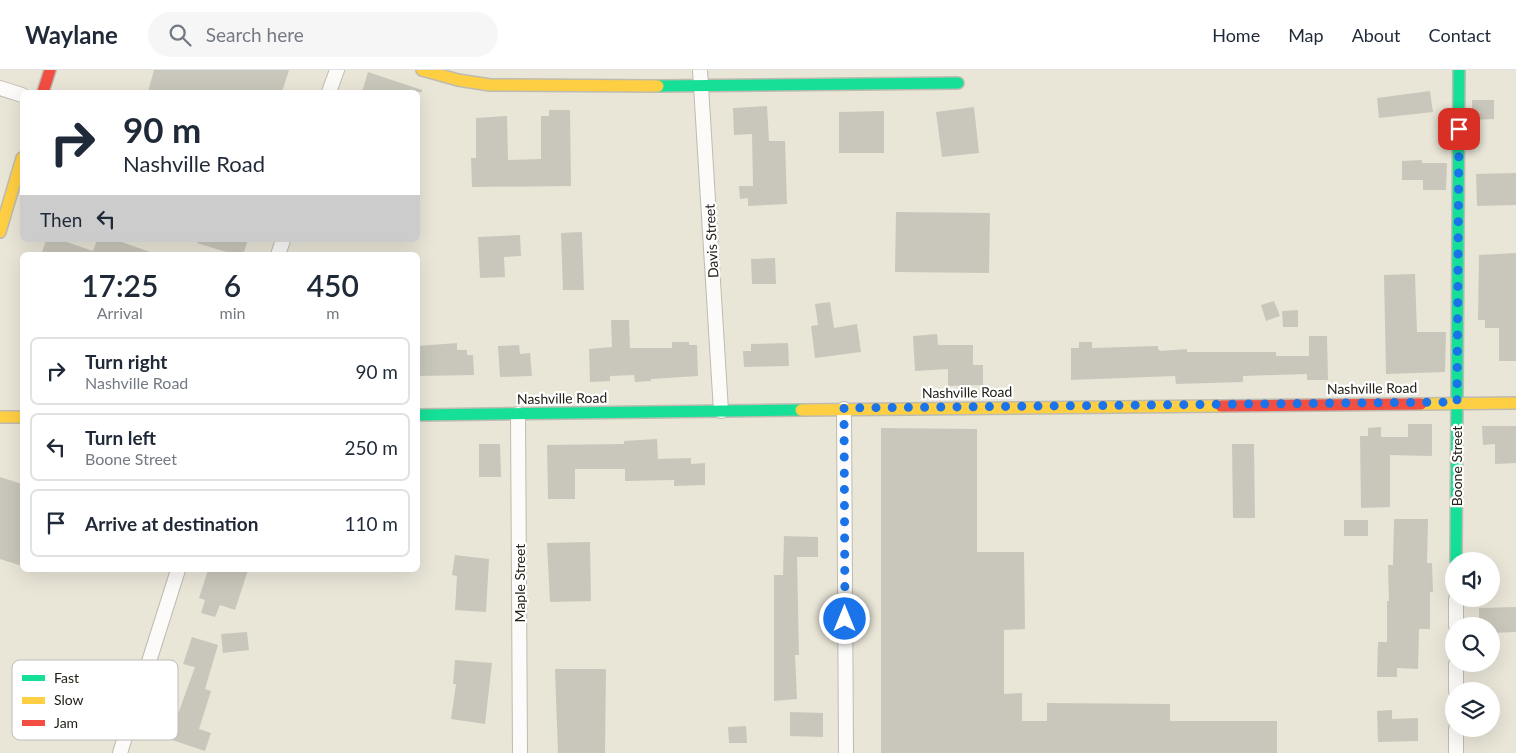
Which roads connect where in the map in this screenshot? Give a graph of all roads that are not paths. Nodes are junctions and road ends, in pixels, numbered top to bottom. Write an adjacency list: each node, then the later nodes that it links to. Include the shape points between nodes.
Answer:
1 (50, 70): 9 (main road)
2 (337, 70): 10 (street)
3 (422, 70): 7 (main road, via 490,85)
4 (700, 70): 7 (street, Davis Street)
5 (1459, 70): 14 (main road, Boone Street)
6 (958, 83): 7 (main road)
7 (701, 86): 17 (street, Davis Street)
8 (0, 88): 11 (street)
9 (44, 90)
10 (331, 90)
11 (20, 94)
12 (20, 165): 13 (main road)
13 (0, 232)
14 (1457, 402): 15 (main road, Nashville Road); 16 (main road, Nashville Road); 22 (main road, Boone Street)
15 (1516, 403)
16 (844, 408): 17 (main road, Nashville Road); 29 (street)
17 (721, 411): 18 (main road, Nashville Road)
18 (518, 414): 19 (main road, Nashville Road); 28 (street, Maple Street)
19 (420, 415)
20 (0, 417): 21 (main road)
21 (20, 417)
22 (1456, 552)
23 (177, 572): 24 (street)
24 (149, 660)
25 (1456, 737): 30 (street)
26 (124, 740): 27 (street)
27 (120, 753)
28 (520, 753)
29 (846, 753)
30 (1456, 753)

